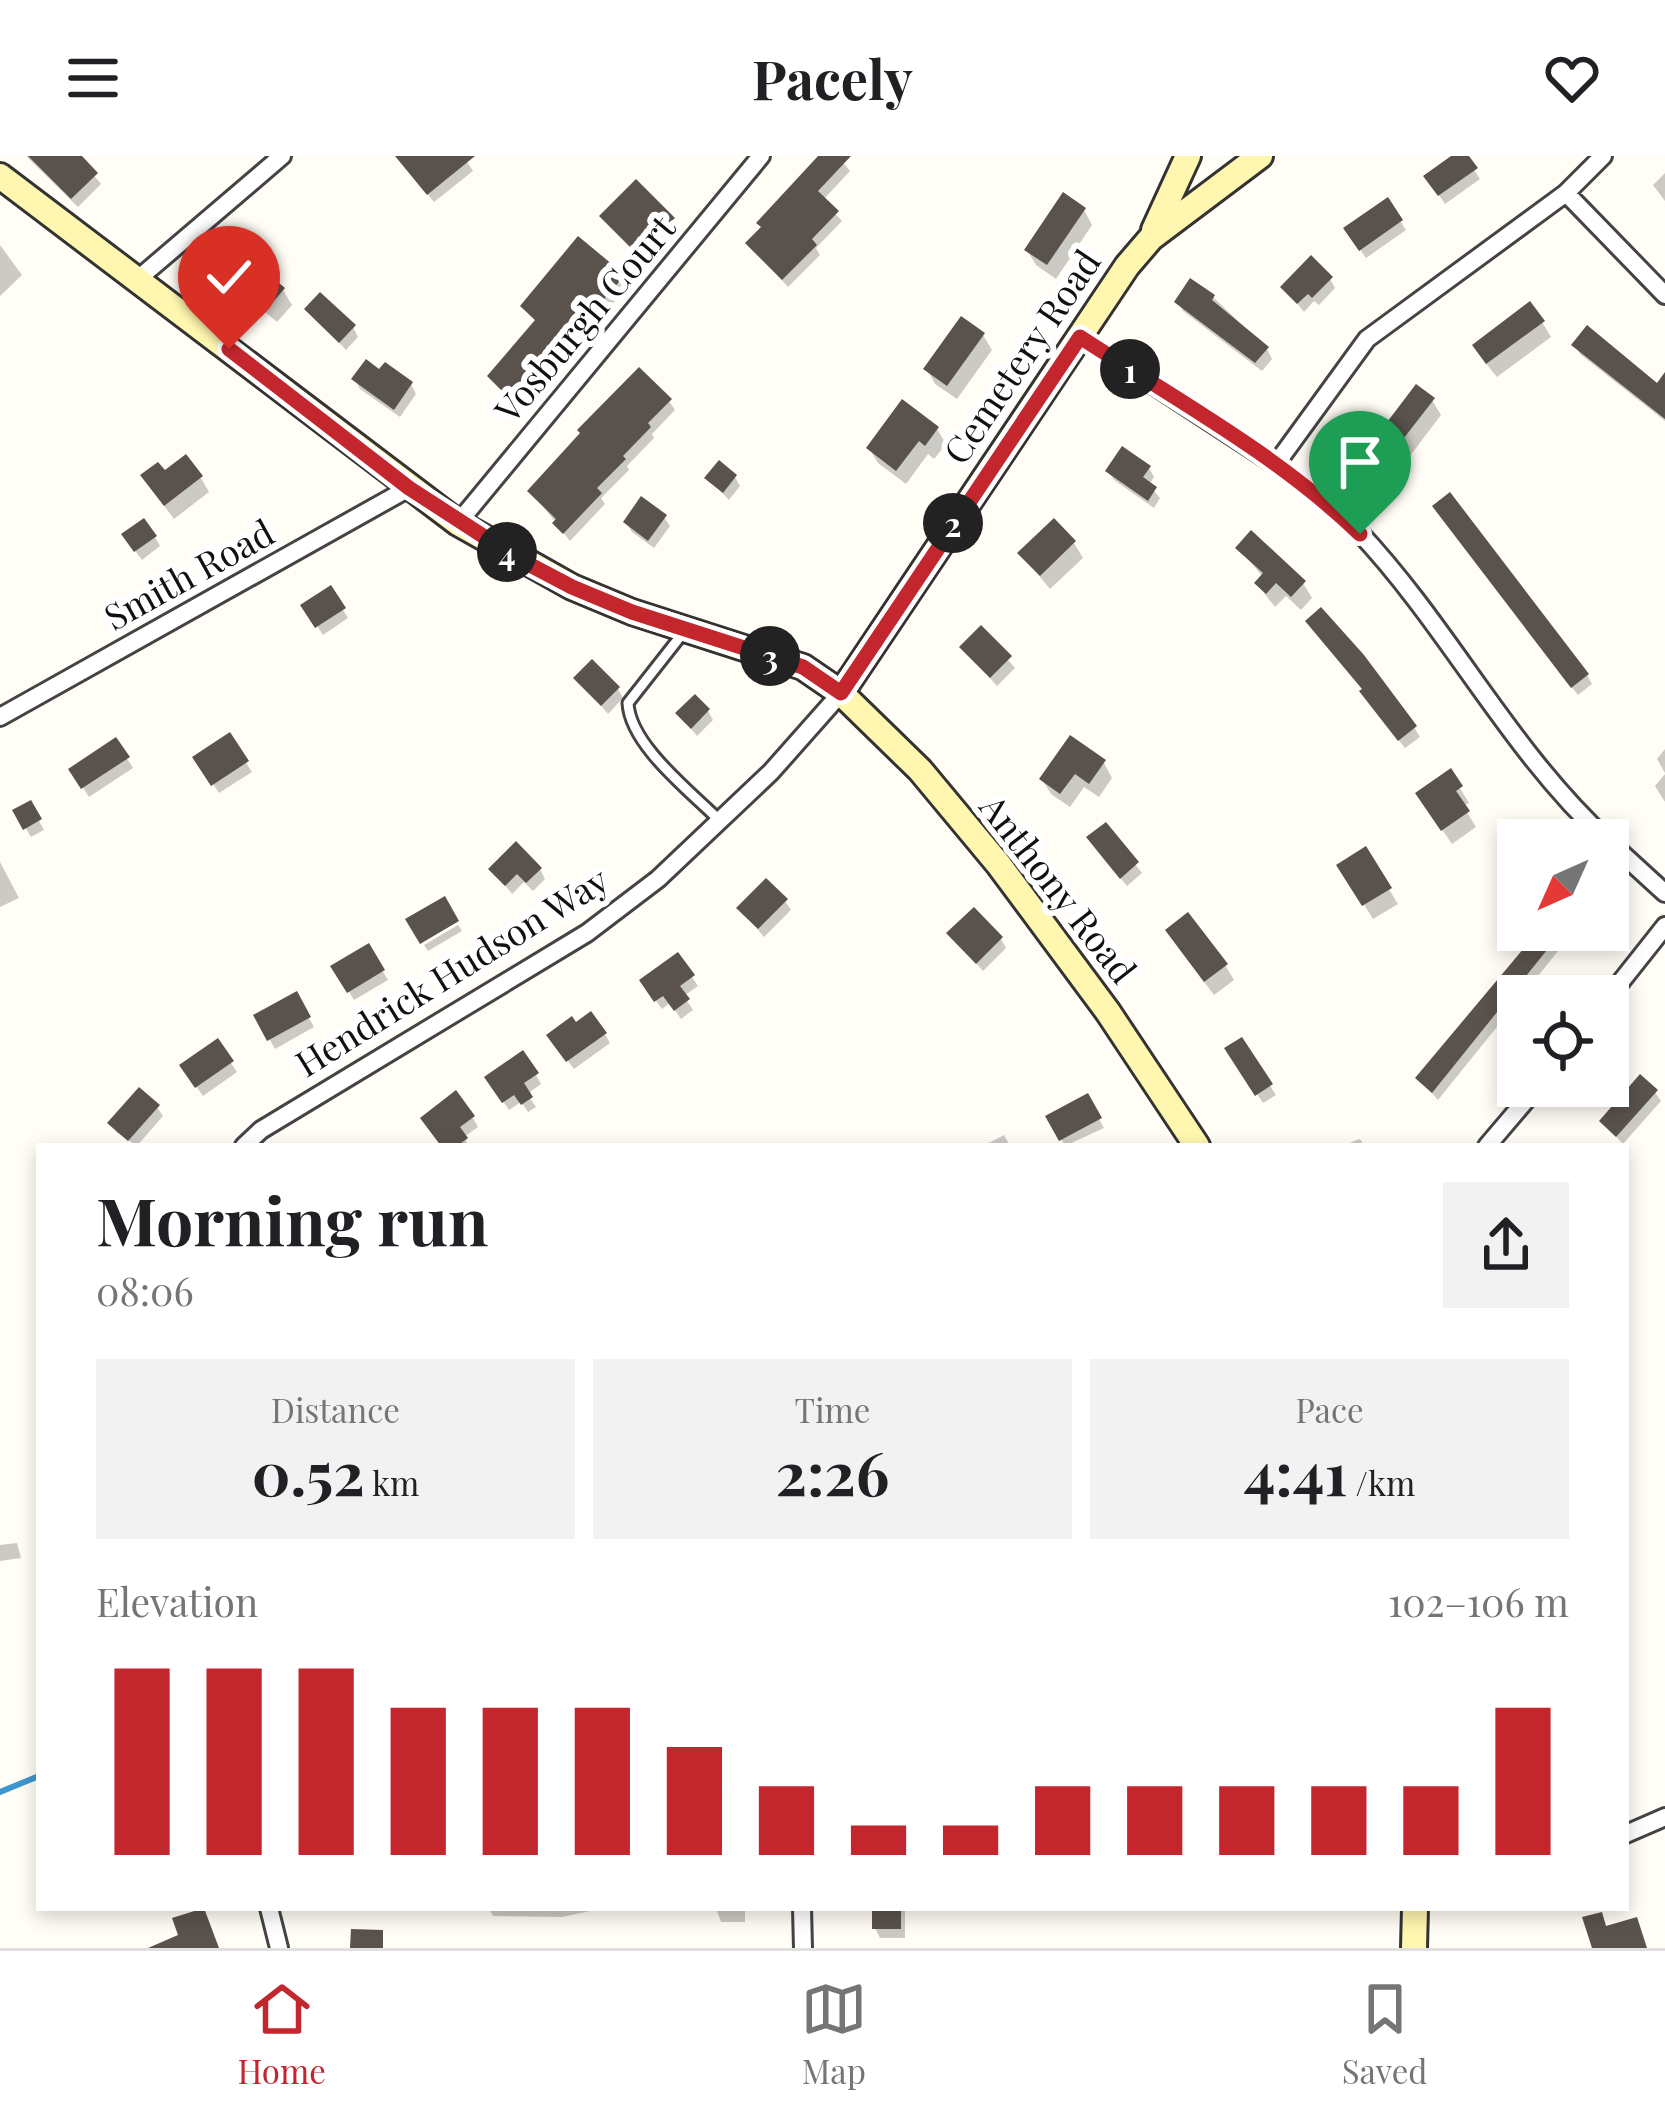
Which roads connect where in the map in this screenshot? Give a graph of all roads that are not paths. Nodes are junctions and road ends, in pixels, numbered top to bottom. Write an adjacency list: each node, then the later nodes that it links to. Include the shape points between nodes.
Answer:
1 (282, 156): 9 (street)
2 (761, 156): 14 (street, Vosburgh Court)
3 (1188, 156): 8 (street)
4 (1260, 156): 8 (street, Cemetery Road)
5 (1603, 156): 7 (street)
6 (0, 176): 9 (street, Anthony Road)
7 (1566, 193): 10 (street); 12 (street, via 1367,339)
8 (1151, 238): 11 (street, Cemetery Road)
9 (138, 279): 13 (street, Anthony Road)
10 (1665, 295)
11 (1080, 337): 12 (street); 16 (street, Cemetery Road)
12 (1276, 464): 18 (street, via 1360,534)
13 (409, 488): 14 (street, Anthony Road); 17 (street, Smith Road)
14 (458, 523): 15 (street, Anthony Road, via 572,587)
15 (687, 629): 16 (street, Anthony Road, via 803,667); 19 (lane, via 628,703 628,715 646,746)
16 (841, 693): 19 (street, Hendrick Hudson Way); 26 (street, Anthony Road, via 920,770 999,865)
17 (0, 717)
18 (1585, 819)
19 (719, 821): 25 (street, Hendrick Hudson Way, via 587,933)
20 (1629, 860): 21 (street)
21 (1665, 893)
22 (1665, 926): 23 (street)
23 (1626, 975)
24 (1520, 1107): 27 (street)
25 (247, 1143)
26 (1196, 1143)
27 (1490, 1143)
28 (1665, 1817): 29 (street)
29 (1629, 1833)
30 (270, 1911): 33 (street)
31 (802, 1911): 34 (street)
32 (1415, 1911): 35 (street)
33 (279, 1948)
34 (803, 1948)
35 (1414, 1948)

